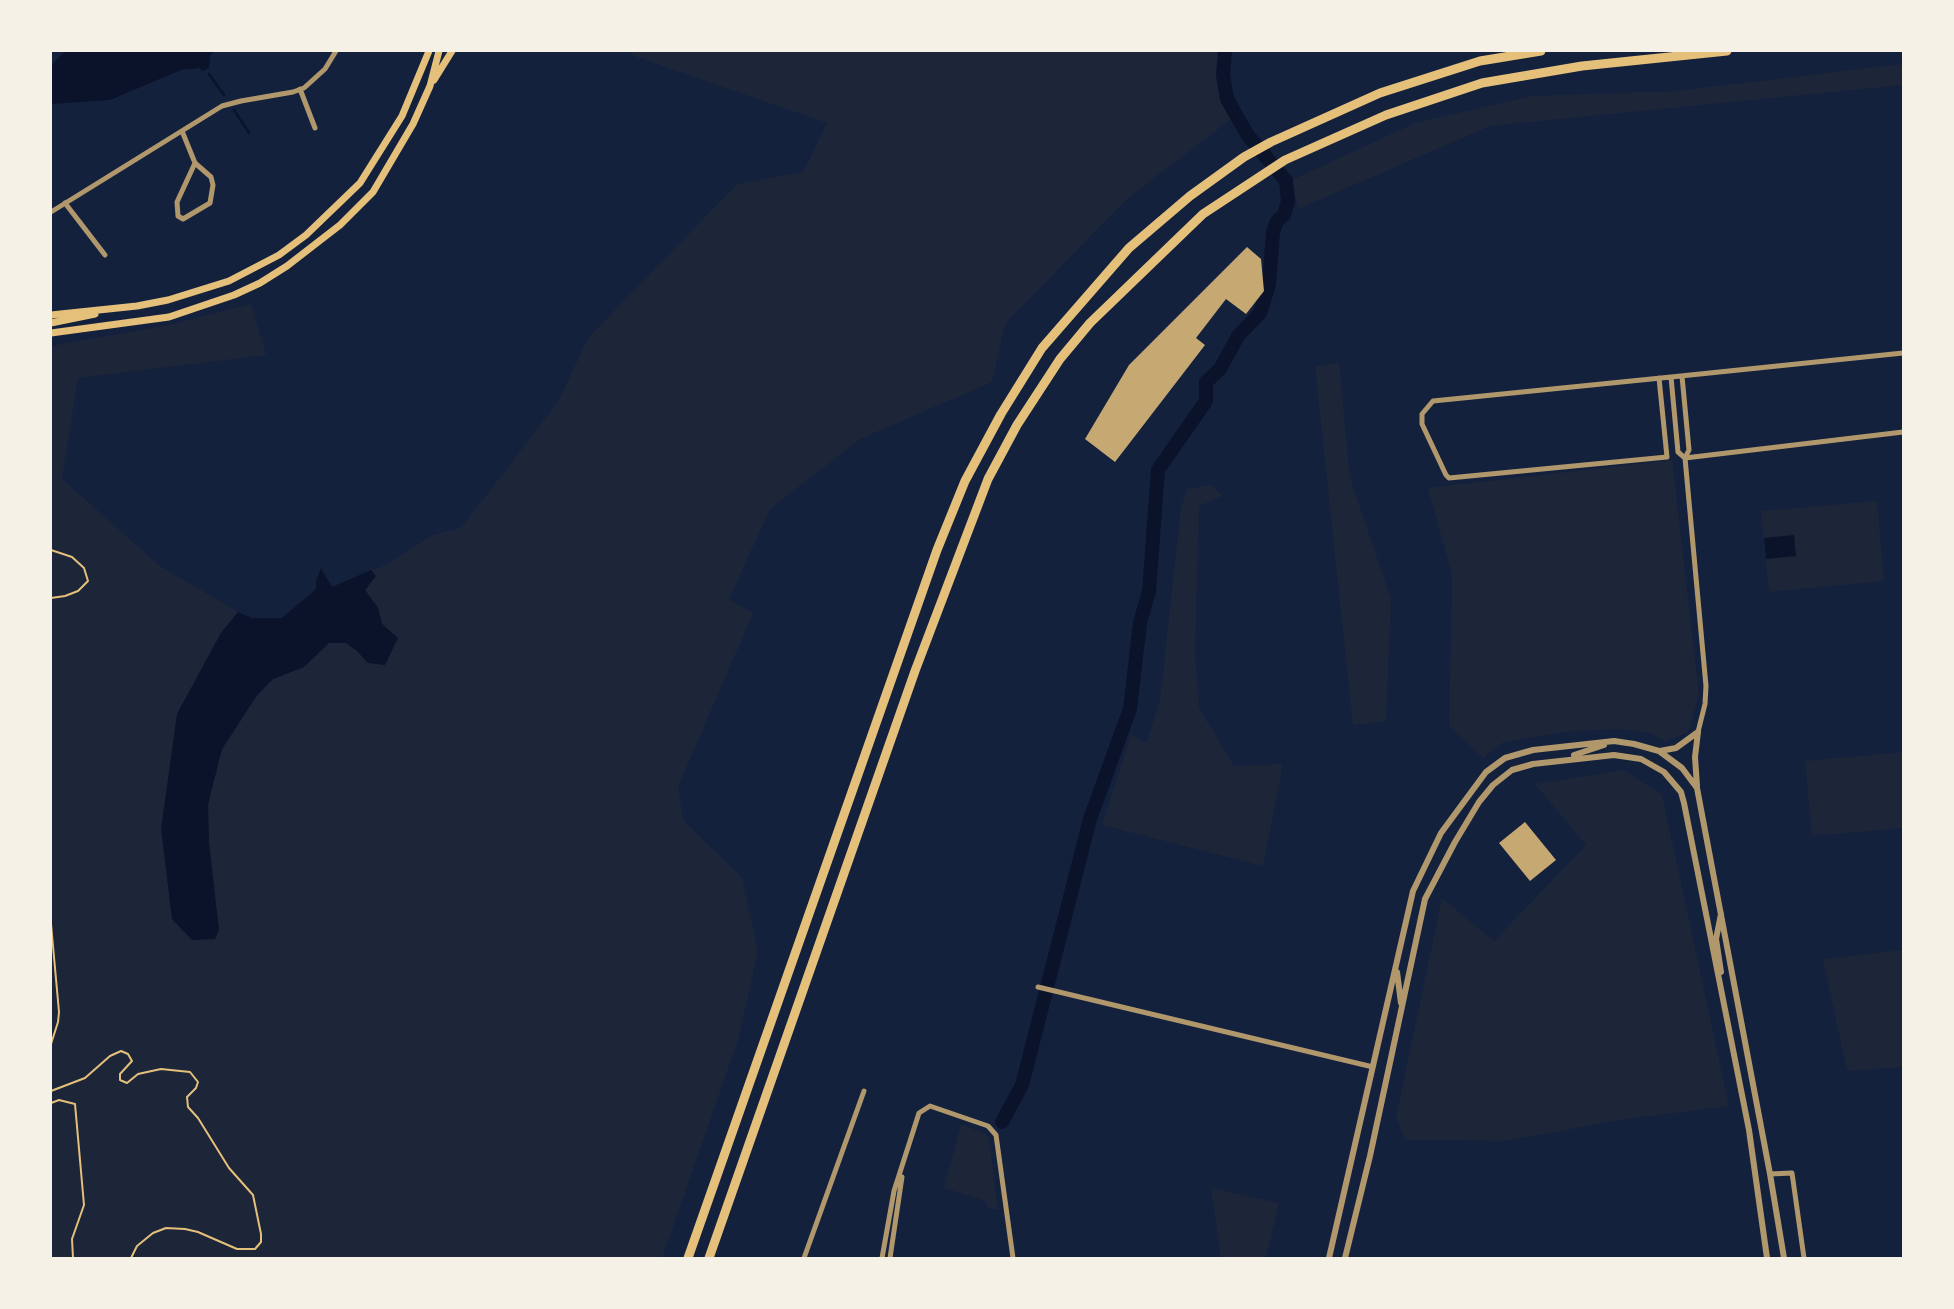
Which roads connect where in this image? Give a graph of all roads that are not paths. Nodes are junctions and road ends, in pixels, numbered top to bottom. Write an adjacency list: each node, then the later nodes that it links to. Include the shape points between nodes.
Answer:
1 (335, 51): 8 (street, via 325,69)
2 (429, 51): 15 (main road, via 402,116 381,151 359,183 306,235 260,266 219,285)
3 (439, 51): 7 (main road)
4 (452, 51): 7 (main road)
5 (1541, 51): 42 (highway, via 1480,61 1380,93 1244,158 1129,248 1042,348 965,481 937,550)
6 (1727, 51): 43 (highway, via 1582,66 1482,83 1386,115 1284,160 1203,214 1090,323 1024,414 988,480 915,671)
7 (429, 86): 18 (main road, via 395,159 373,192 287,266 203,307 169,317)
8 (300, 89): 9 (street); 10 (street, via 222,106)
9 (316, 128)
10 (181, 131): 11 (street); 12 (street)
11 (195, 163): 11 (street, via 177,202 178,216 183,219 209,203 213,185 211,177)
12 (65, 203): 13 (street); 14 (street)
13 (51, 212)
14 (105, 255)
15 (102, 311): 16 (main road); 17 (main road)
16 (51, 315)
17 (51, 323)
18 (72, 330): 19 (main road); 20 (main road)
19 (51, 332)
20 (51, 339)
21 (1903, 353): 22 (street)
22 (1682, 376): 23 (street); 26 (street, via 1689,450)
23 (1671, 377): 24 (street); 26 (street, via 1678,452)
24 (1659, 378): 24 (street, via 1667,457 1449,478 1422,424 1422,414 1433,401)
25 (1903, 432): 26 (street)
26 (1685, 458): 27 (street, via 1706,686)
27 (1698, 732): 29 (street, via 1676,748); 31 (street)
28 (1614, 741): 29 (street); 30 (street); 33 (street, via 1518,753 1486,772 1445,826 1413,891)
29 (1659, 751): 31 (street, via 1682,768)
30 (1563, 760): 35 (street, via 1512,770 1479,802 1425,900); 36 (street, via 1631,756 1664,772 1681,792)
31 (1697, 788): 32 (street)
32 (1722, 912): 36 (street, via 1716,939); 40 (street)
33 (1396, 966): 35 (street); 37 (street)
34 (1038, 987): 37 (street)
35 (1402, 1009): 41 (street)
36 (1726, 1009): 49 (street)
37 (1373, 1067): 48 (street)
38 (864, 1091): 44 (street)
39 (903, 1167): 45 (street); 46 (street); 47 (street, via 919,1113 925,1107 993,1129)
40 (1770, 1174): 50 (street); 51 (street, via 1792,1173)
41 (1345, 1257)
42 (688, 1258)
43 (709, 1258)
44 (804, 1258)
45 (882, 1258)
46 (890, 1258)
47 (1013, 1258)
48 (1329, 1258)
49 (1767, 1258)
50 (1784, 1258)
51 (1804, 1258)

